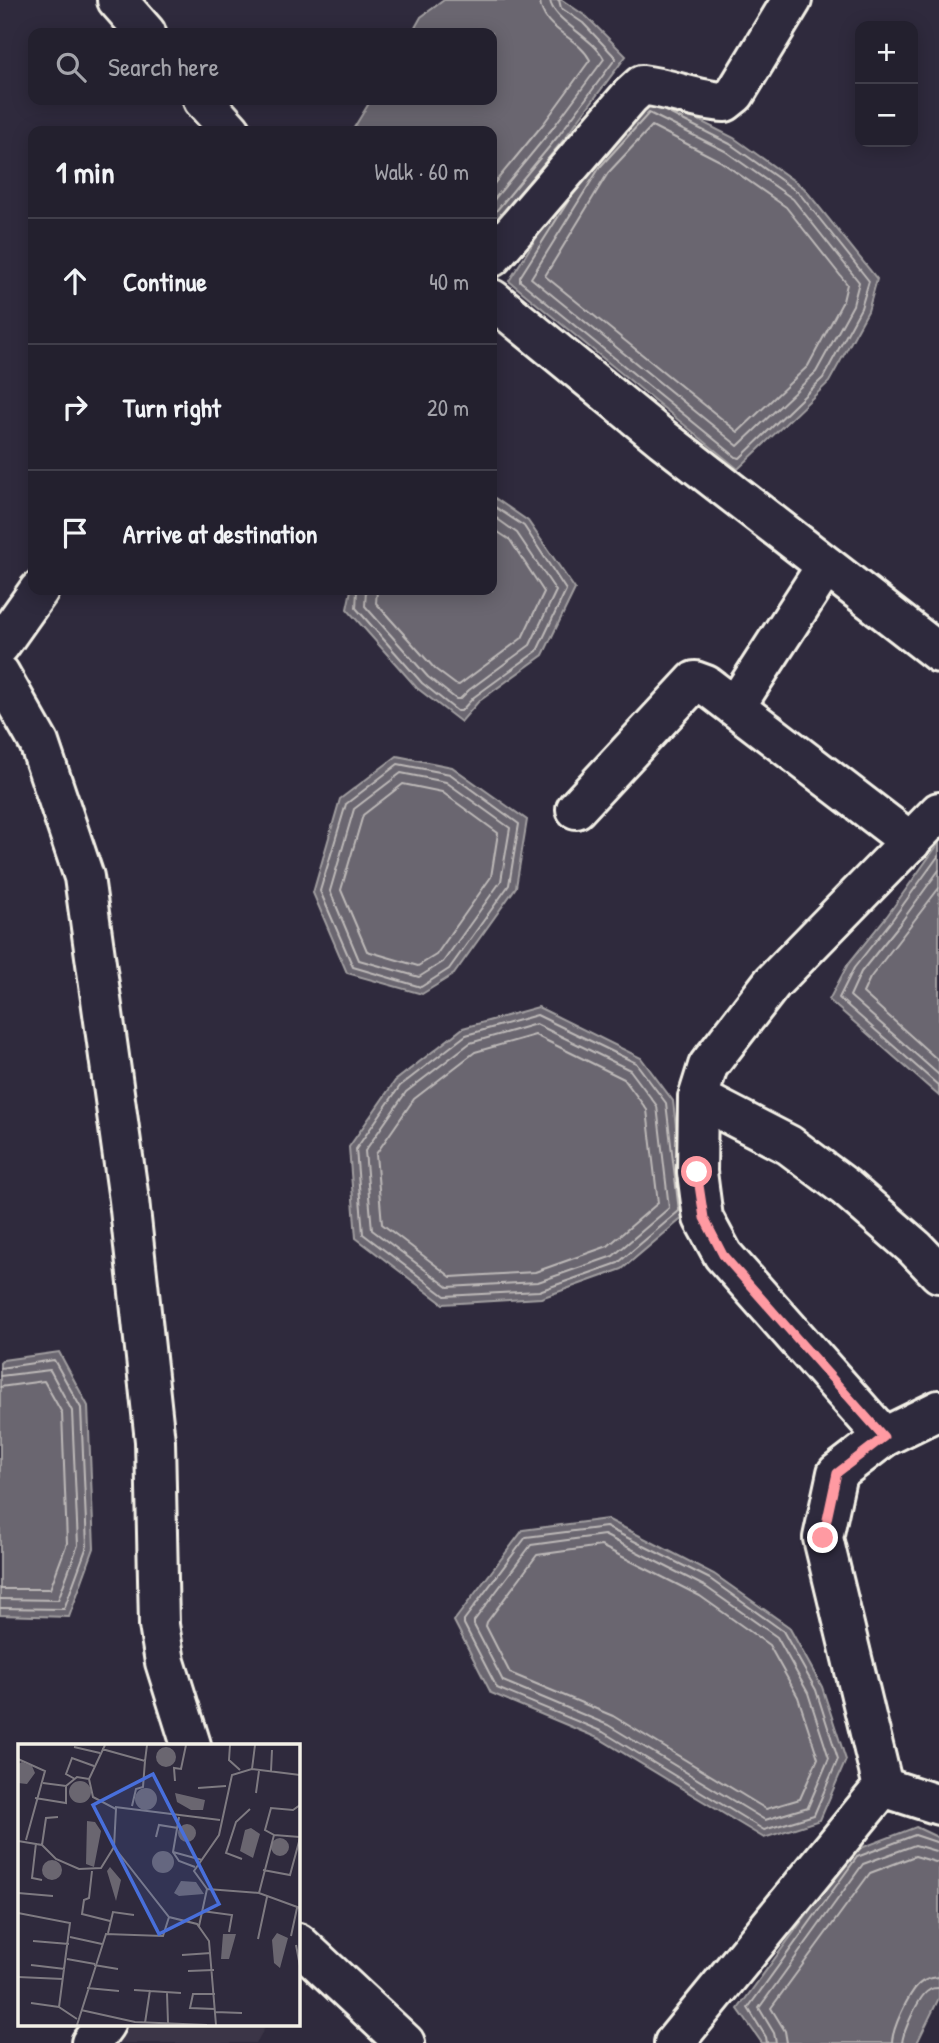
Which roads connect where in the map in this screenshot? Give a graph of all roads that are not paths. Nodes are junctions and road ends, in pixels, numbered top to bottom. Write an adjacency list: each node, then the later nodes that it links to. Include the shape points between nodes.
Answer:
1 (117, 0): 3 (street)
2 (792, 0): 6 (street, via 735,94 725,102 713,102 642,85)
3 (142, 28)
4 (207, 105): 5 (street)
5 (226, 126)
6 (497, 251)
7 (497, 303): 8 (street)
8 (826, 566): 11 (street); 13 (street)
9 (35, 595): 10 (street)
10 (0, 645)
11 (939, 653)
12 (0, 674): 21 (street, via 39,743 84,877 129,1200 155,1441 159,1625 165,1662)
13 (735, 707): 14 (street, via 695,681); 16 (street)
14 (576, 808)
15 (939, 812): 16 (street)
16 (911, 842): 17 (street, via 772,983 708,1066)
17 (698, 1098): 18 (street, via 789,1145 845,1187); 20 (street, via 697,1172 704,1218 723,1255)
18 (939, 1273)
19 (939, 1410): 20 (street)
20 (884, 1437): 22 (street, via 837,1473 823,1538)
21 (191, 1744)
22 (883, 1787): 23 (street); 26 (street)
23 (939, 1805)
24 (299, 1944): 28 (street)
25 (104, 2025): 27 (street)
26 (693, 2037)
27 (91, 2043)
28 (405, 2043)

